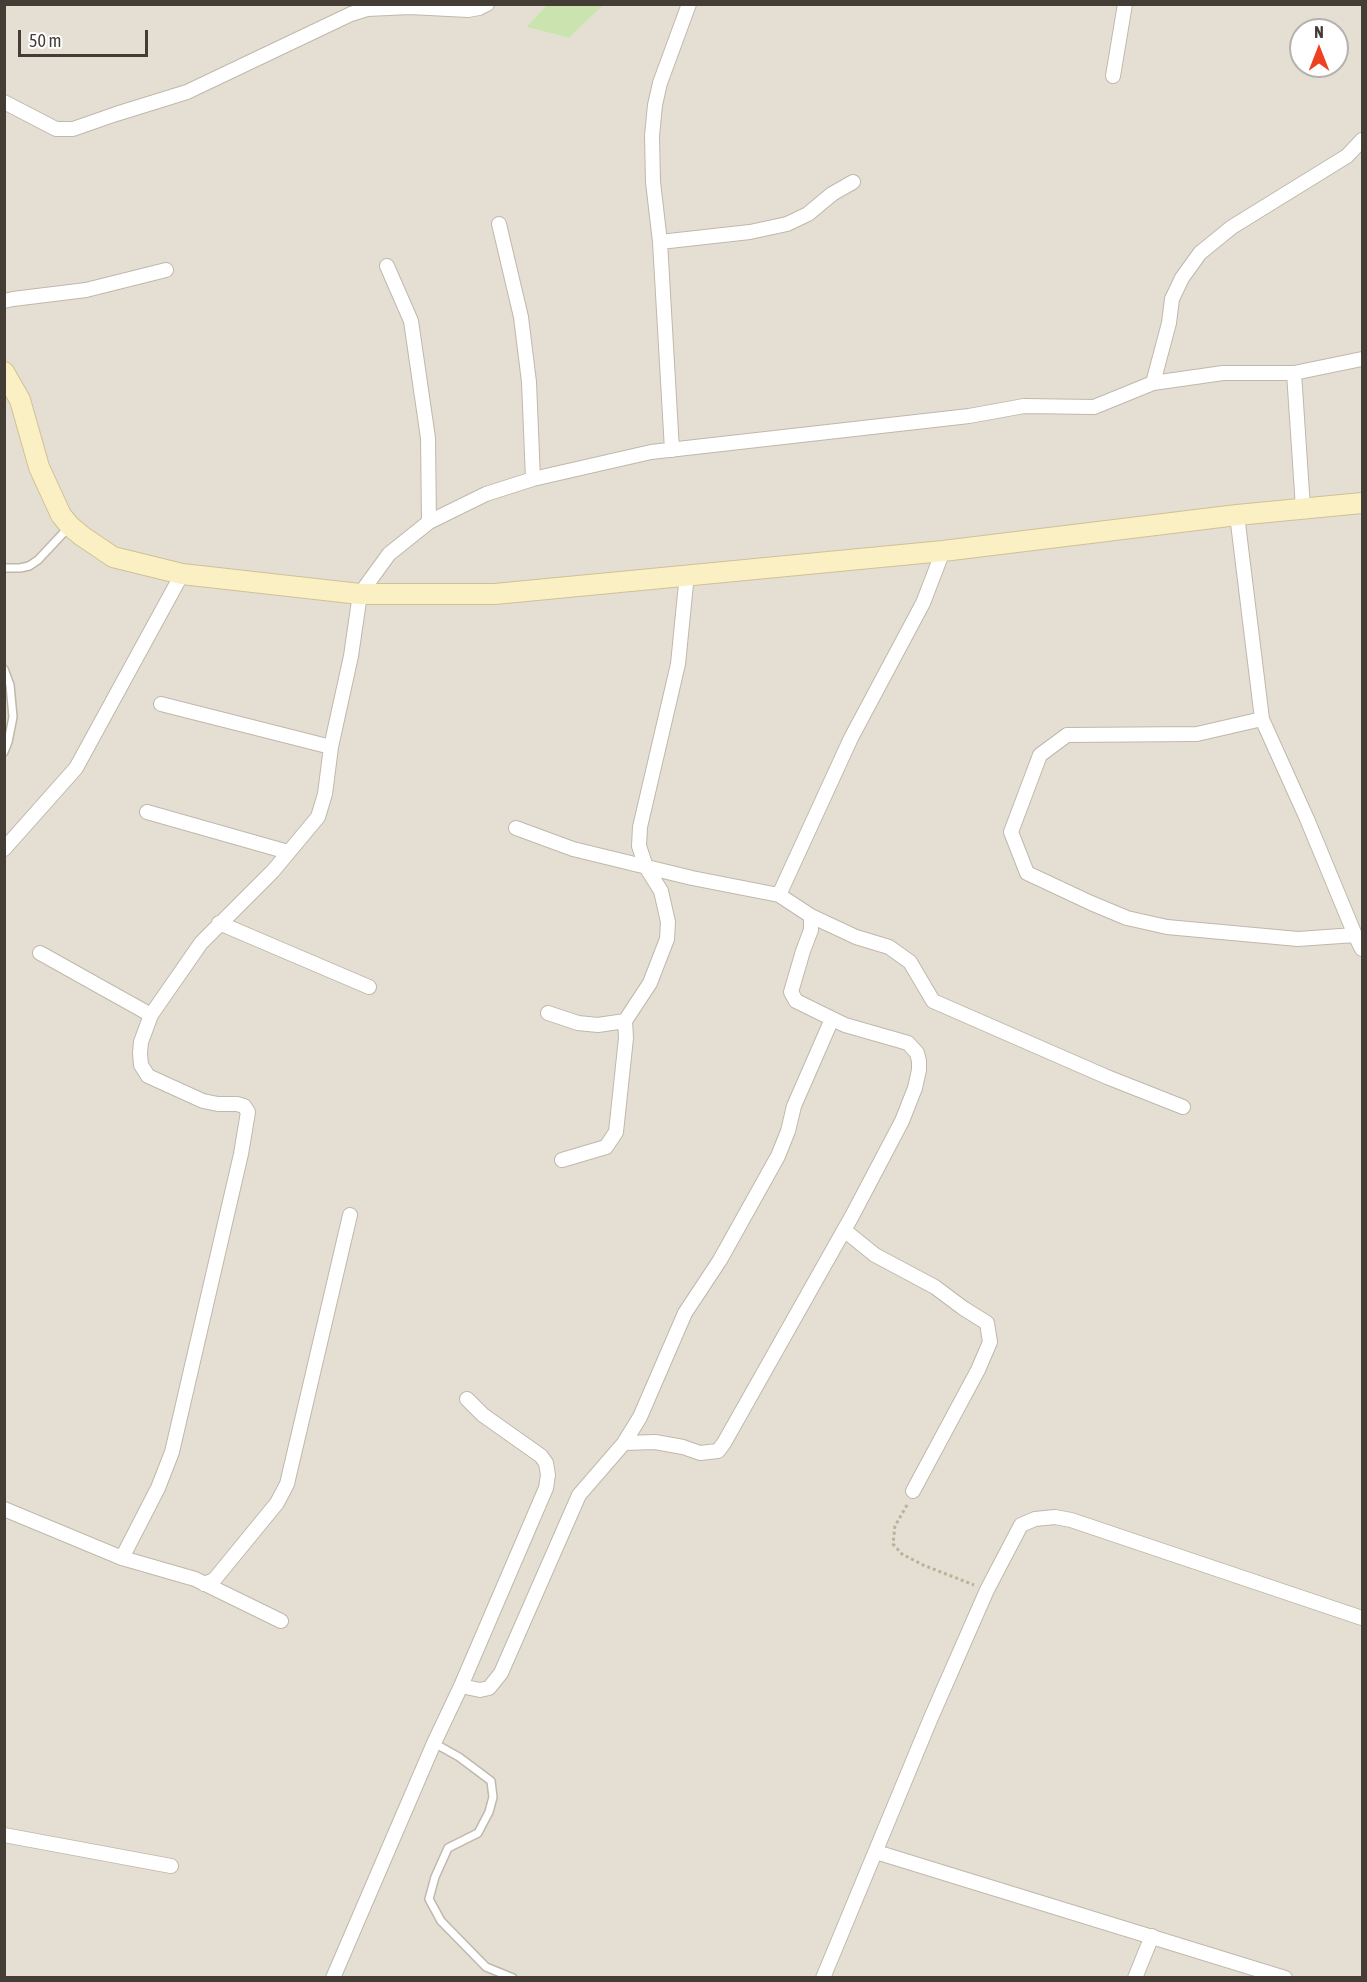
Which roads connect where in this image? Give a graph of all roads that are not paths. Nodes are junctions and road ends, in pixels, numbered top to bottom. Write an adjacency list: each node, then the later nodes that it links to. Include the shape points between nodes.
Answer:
1 (487, 4): 4 (street, via 468,9)
2 (689, 4): 10 (street, via 655,105 653,182)
3 (1125, 4): 5 (street)
4 (394, 6): 6 (street, via 351,14 187,92 73,129 56,129)
5 (1113, 76)
6 (4, 102)
7 (1362, 140): 17 (street, via 1347,156 1232,227 1200,254 1172,299)
8 (853, 182): 10 (street, via 787,224)
9 (499, 224): 19 (street, via 520,317 529,382)
10 (660, 242): 18 (street)
11 (387, 266): 23 (street, via 411,321 428,438)
12 (166, 270): 13 (street, via 86,290)
13 (4, 301)
14 (1362, 359): 16 (street)
15 (4, 372): 24 (street, via 20,400 39,467)
16 (1294, 373): 17 (street, via 1223,373); 21 (street)
17 (1153, 383): 18 (street, via 1094,407 1024,406 969,416)
18 (672, 450): 19 (street)
19 (533, 479): 23 (street, via 486,494)
20 (1362, 503): 21 (street)
21 (1303, 508): 22 (street)
22 (1238, 515): 25 (street); 32 (street)
23 (429, 522): 29 (street, via 389,554)
24 (70, 526): 26 (lane, via 29,566); 27 (street, via 113,557)
25 (943, 551): 28 (street); 40 (street, via 923,603 851,738)
26 (4, 568)
27 (182, 574): 29 (street); 37 (street, via 76,768)
28 (687, 574): 29 (street, via 495,594); 39 (street, via 678,664 640,827 639,846)
29 (360, 594): 33 (street)
30 (4, 669): 34 (lane, via 13,717)
31 (161, 704): 33 (street)
32 (1262, 719): 43 (street); 43 (street, via 1197,734 1067,735 1040,755 1011,832 1027,873 1128,918 1167,927 1298,939)
33 (331, 747): 38 (street, via 318,817)
34 (4, 752)
35 (147, 812): 38 (street)
36 (516, 828): 39 (street, via 573,849)
37 (4, 849)
38 (288, 852): 42 (street)
39 (646, 867): 40 (street); 50 (street, via 661,891 668,922 667,939 650,983)
40 (779, 895): 41 (street)
41 (812, 916): 49 (street, via 812,930 791,992 796,1001); 51 (street, via 856,937 890,947 910,962 933,1001)
42 (219, 923): 46 (street); 48 (street)
43 (1355, 935): 44 (street)
44 (1362, 949)
45 (40, 953): 48 (street)
46 (369, 987)
47 (548, 1014): 50 (street, via 598,1025)
48 (151, 1015): 59 (street, via 140,1053 148,1076 203,1101 237,1104 248,1112 172,1452)
49 (832, 1019): 54 (street, via 908,1043 919,1060 915,1088 902,1120); 56 (street, via 777,1156 720,1260 685,1312 640,1417)
50 (625, 1021): 52 (street, via 616,1132 606,1147)
51 (1183, 1107)
52 (562, 1160)
53 (350, 1215): 60 (street, via 286,1484 277,1503 214,1580)
54 (844, 1230): 56 (street, via 718,1451 700,1454 655,1442); 57 (street, via 875,1255 935,1287 987,1323 990,1342 978,1370)
55 (467, 1399): 63 (street, via 541,1456 548,1475 546,1488)
56 (624, 1443): 63 (street, via 579,1494 501,1673 489,1688)
57 (913, 1491)
58 (4, 1509): 59 (street)
59 (122, 1558): 60 (street)
60 (204, 1584): 62 (street)
61 (1362, 1618): 66 (street, via 1071,1520 1055,1517 1021,1525 987,1590)
62 (281, 1621)
63 (461, 1686): 64 (street)
64 (434, 1743): 69 (street); 70 (lane, via 491,1781 494,1797 478,1833 448,1848 429,1899 441,1921 486,1967)
65 (4, 1835): 67 (street)
66 (876, 1852): 68 (street); 71 (street)
67 (171, 1866)
68 (1152, 1936): 72 (street); 73 (street)
69 (333, 1977)
70 (513, 1977)
71 (823, 1977)
72 (1135, 1977)
73 (1285, 1977)

